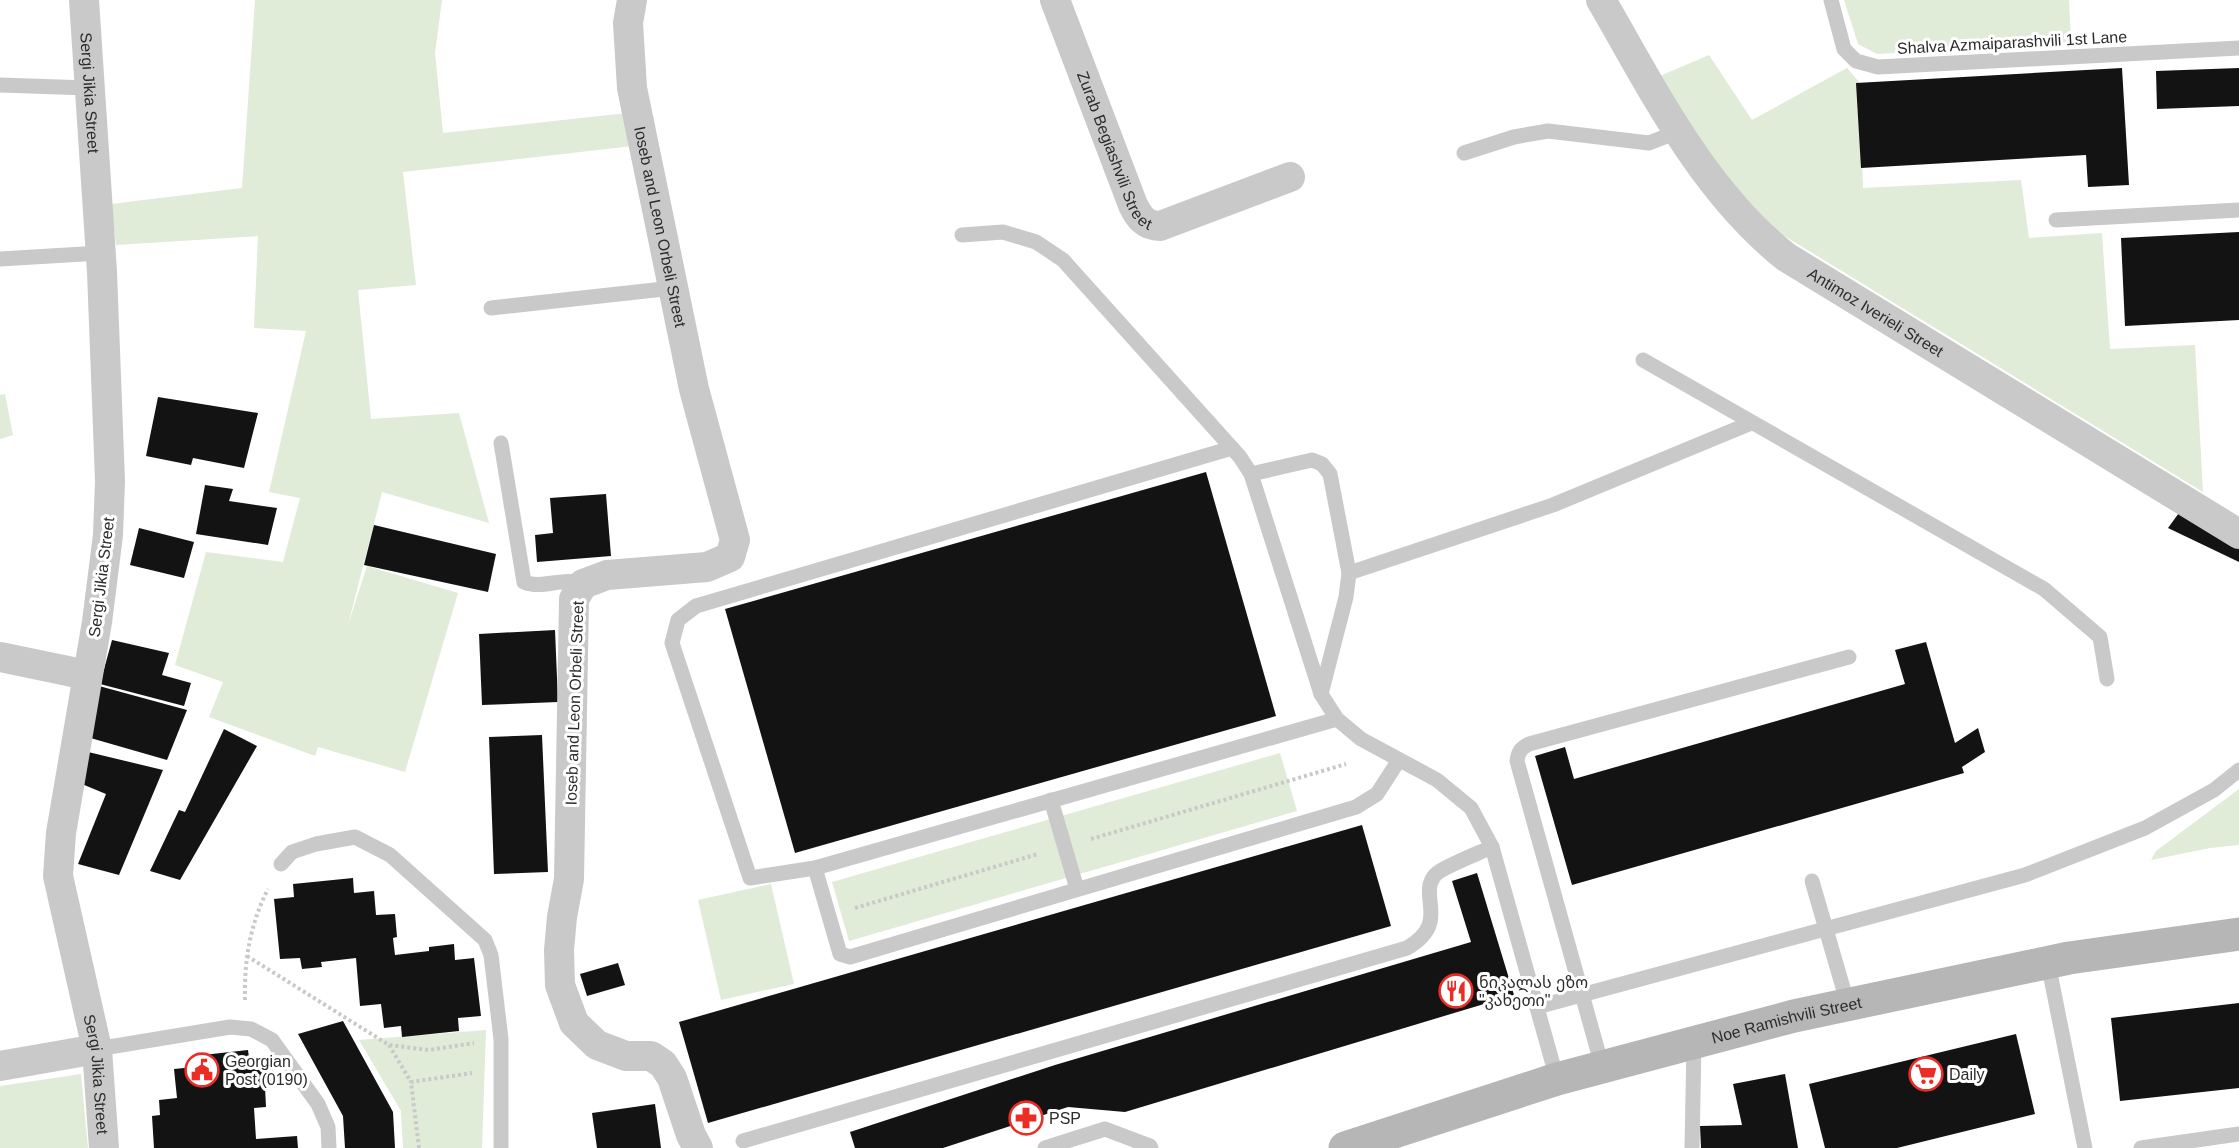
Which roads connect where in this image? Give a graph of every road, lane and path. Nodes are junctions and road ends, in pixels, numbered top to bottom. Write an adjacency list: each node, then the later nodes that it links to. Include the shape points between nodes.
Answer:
1 (84, 0): 8 (street, Sergi Jikia Street)
2 (632, 0): 17 (street, Ioseb and Leon Orbeli Street, via 628,23 632,88)
3 (1055, 0): 11 (street, Zurab Begiashvili Street, via 1140,219 1160,226)
4 (1601, 0): 9 (street, Antimoz Iverieli Street)
5 (1831, 0): 6 (lane, Shalva Azmaiparashvili 1st Lane, via 1844,49 1856,61 1878,67)
6 (2239, 48)
7 (0, 85): 8 (lane)
8 (89, 88): 15 (street, Sergi Jikia Street)
9 (1677, 132): 10 (lane, via 1649,142 1548,131); 24 (street, Antimoz Iverieli Street, via 1711,179 1763,238 1786,257)
10 (1464, 153)
11 (1290, 177)
12 (2239, 210): 13 (lane)
13 (2056, 220)
14 (962, 235): 22 (lane, via 1003,232 1036,242 1063,260)
15 (100, 253): 16 (lane); 29 (street, Sergi Jikia Street, via 110,480 108,535)
16 (0, 259)
17 (673, 288): 18 (lane); 26 (street, Ioseb and Leon Orbeli Street, via 694,389 735,540 730,557 706,567 607,575)
18 (491, 308)
19 (1643, 360): 20 (lane)
20 (1751, 423): 25 (lane, via 1553,505); 30 (lane, via 2044,589 2100,637)
21 (501, 443): 26 (lane, via 524,582)
22 (1232, 448): 23 (lane); 40 (lane, via 696,606 678,620 672,643 750,878)
23 (1251, 474): 25 (lane, via 1312,460 1322,464 1330,474); 31 (lane)
24 (2239, 534)
25 (1349, 573): 31 (lane)
26 (583, 584): 67 (street, Ioseb and Leon Orbeli Street, via 574,598 569,879 559,950 560,985 574,1023 597,1046 626,1056 651,1056 663,1064)
27 (0, 657): 29 (street)
28 (1849, 657): 48 (lane, via 1522,747 1517,761)
29 (87, 675): 55 (street, Sergi Jikia Street, via 61,833 58,876)
30 (2107, 679)
31 (1321, 694): 32 (lane)
32 (1337, 719): 33 (lane, via 1361,740); 36 (lane)
33 (1384, 752): 34 (lane); 37 (path)
34 (1399, 760): 38 (lane, via 1437,780 1470,808); 42 (lane, via 1377,794 1356,807)
35 (2239, 770): 44 (lane, via 2214,790 2145,828 2025,875)
36 (1051, 800): 37 (lane); 40 (lane)
37 (1065, 846): 42 (lane); 43 (path)
38 (1492, 847): 50 (lane); 62 (lane, via 1437,874 1431,883 1431,922 1420,939 1407,948)
39 (281, 864): 46 (path, via 259,907); 52 (lane, via 292,852 355,837 390,855 485,940 491,955)
40 (814, 868): 43 (lane)
41 (1812, 881): 44 (lane)
42 (1077, 889): 43 (lane, via 850,957 840,954)
43 (828, 916)
44 (1826, 929): 48 (lane); 49 (lane)
45 (2239, 934): 47 (street, Noe Ramishvili Street)
46 (247, 956): 51 (path); 54 (path)
47 (2048, 963): 49 (street, Noe Ramishvili Street); 72 (lane)
48 (1582, 995): 50 (lane); 57 (lane)
49 (1848, 1005): 53 (street, Noe Ramishvili Street)
50 (1537, 1007): 59 (lane)
51 (246, 1028): 55 (lane, via 230,1027); 64 (lane, via 272,1040 318,1104 328,1127)
52 (501, 1039): 54 (path, via 429,1050); 58 (lane)
53 (1694, 1043): 57 (street, Noe Ramishvili Street); 71 (lane)
54 (389, 1044): 60 (path)
55 (97, 1049): 56 (street); 63 (street, Sergi Jikia Street)
56 (0, 1066)
57 (1602, 1066): 59 (street, Noe Ramishvili Street)
58 (501, 1069): 60 (path); 66 (lane)
59 (1557, 1079): 70 (street, Noe Ramishvili Street)
60 (411, 1082): 65 (path)
61 (2239, 1134): 73 (lane)
62 (743, 1141)
63 (104, 1148)
64 (329, 1148)
65 (419, 1148)
66 (501, 1148)
67 (698, 1148)
68 (1045, 1148): 69 (lane, via 1105,1129)
69 (1151, 1148)
70 (1345, 1148)
71 (1692, 1148)
72 (2085, 1148)
73 (2141, 1148)

